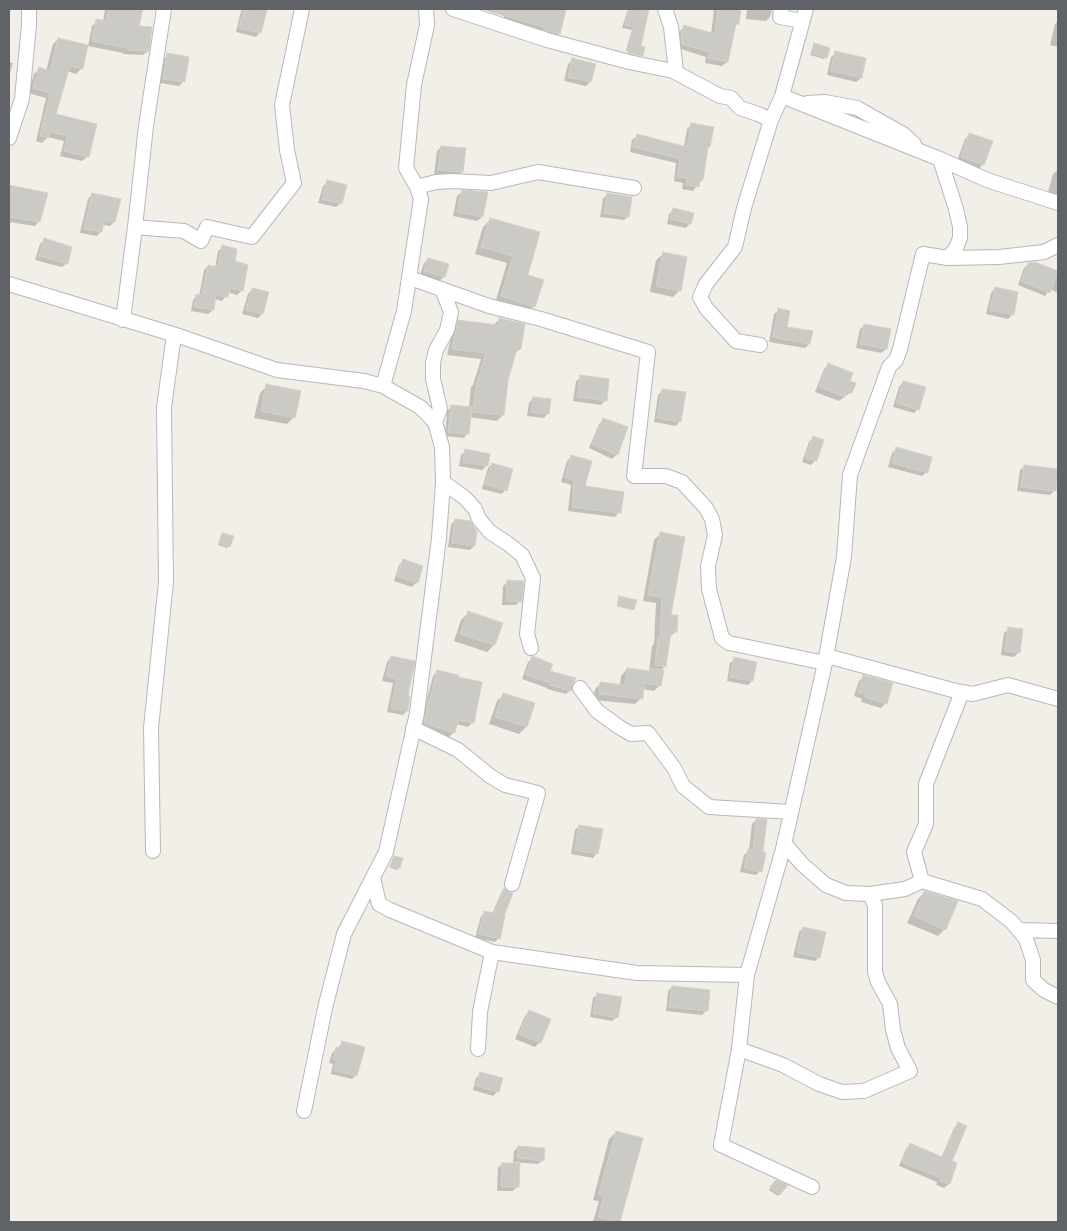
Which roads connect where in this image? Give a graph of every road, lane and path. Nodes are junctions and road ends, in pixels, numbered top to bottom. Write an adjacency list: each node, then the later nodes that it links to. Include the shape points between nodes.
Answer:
1 (28, 9): 12 (street, via 22,99)
2 (164, 9): 17 (street)
3 (302, 9): 17 (street, via 282,105 294,183 252,238 207,227 201,241 184,231)
4 (426, 9): 14 (street, via 427,25 414,85 406,168)
5 (453, 9): 9 (street, via 547,40)
6 (665, 9): 9 (street, via 671,27)
7 (781, 9): 8 (street, via 780,17)
8 (804, 15): 10 (street)
9 (676, 72): 11 (street, via 720,96 731,98 740,108)
10 (782, 96): 11 (street); 13 (street)
11 (771, 120): 25 (street, via 735,247 706,284 700,297 736,342)
12 (9, 138)
13 (940, 158): 16 (street, via 987,180); 19 (street, via 960,227 960,238)
14 (417, 187): 15 (street, via 452,180 491,183 538,172); 20 (street, via 421,199)
15 (634, 188)
16 (1058, 203)
17 (135, 227): 23 (street)
18 (1058, 245): 19 (street, via 1044,252)
19 (948, 258): 30 (street, via 922,254 898,354 889,367 850,475 844,557)
20 (410, 278): 22 (street); 26 (street)
21 (9, 284): 23 (street)
22 (442, 289): 27 (street, via 451,312 433,363 440,409); 30 (street, via 489,306 648,352 634,476 666,476 682,482 712,519 714,535 708,566 709,589 722,638 729,643)
23 (123, 320): 24 (street)
24 (174, 335): 26 (street, via 277,370); 37 (street, via 164,407 166,582 151,728)
25 (760, 345)
26 (384, 386): 27 (street, via 420,407)
27 (435, 422): 28 (street, via 442,447)
28 (443, 482): 29 (street, via 475,508 490,532 522,555 534,578 527,634); 34 (street, via 439,538)
29 (531, 648)
30 (826, 660): 32 (street); 35 (street)
31 (580, 688): 35 (street, via 619,728 631,734 648,733 684,786 709,807)
32 (962, 692): 33 (street, via 973,694 1008,685); 39 (street, via 926,784 926,824 914,852)
33 (1058, 699)
34 (413, 728): 38 (street, via 386,852); 40 (street, via 458,750 504,785 538,793)
35 (791, 812): 36 (street)
36 (784, 843): 41 (street, via 826,885 846,893); 45 (street)
37 (152, 851)
38 (373, 877): 44 (street, via 379,904); 49 (street, via 344,934)
39 (922, 881): 41 (street, via 905,889); 42 (street, via 982,899)
40 (512, 884)
41 (870, 894): 48 (street, via 875,905 875,972 890,1004 898,1048 910,1071 864,1092 842,1092)
42 (1019, 930): 43 (street); 46 (street, via 1026,939 1033,960 1033,980)
43 (1058, 931)
44 (492, 952): 45 (street, via 637,973); 47 (street, via 480,1012)
45 (748, 975): 48 (street)
46 (1058, 997)
47 (478, 1049)
48 (739, 1049): 50 (street, via 721,1145)
49 (304, 1111)
50 (812, 1187)

